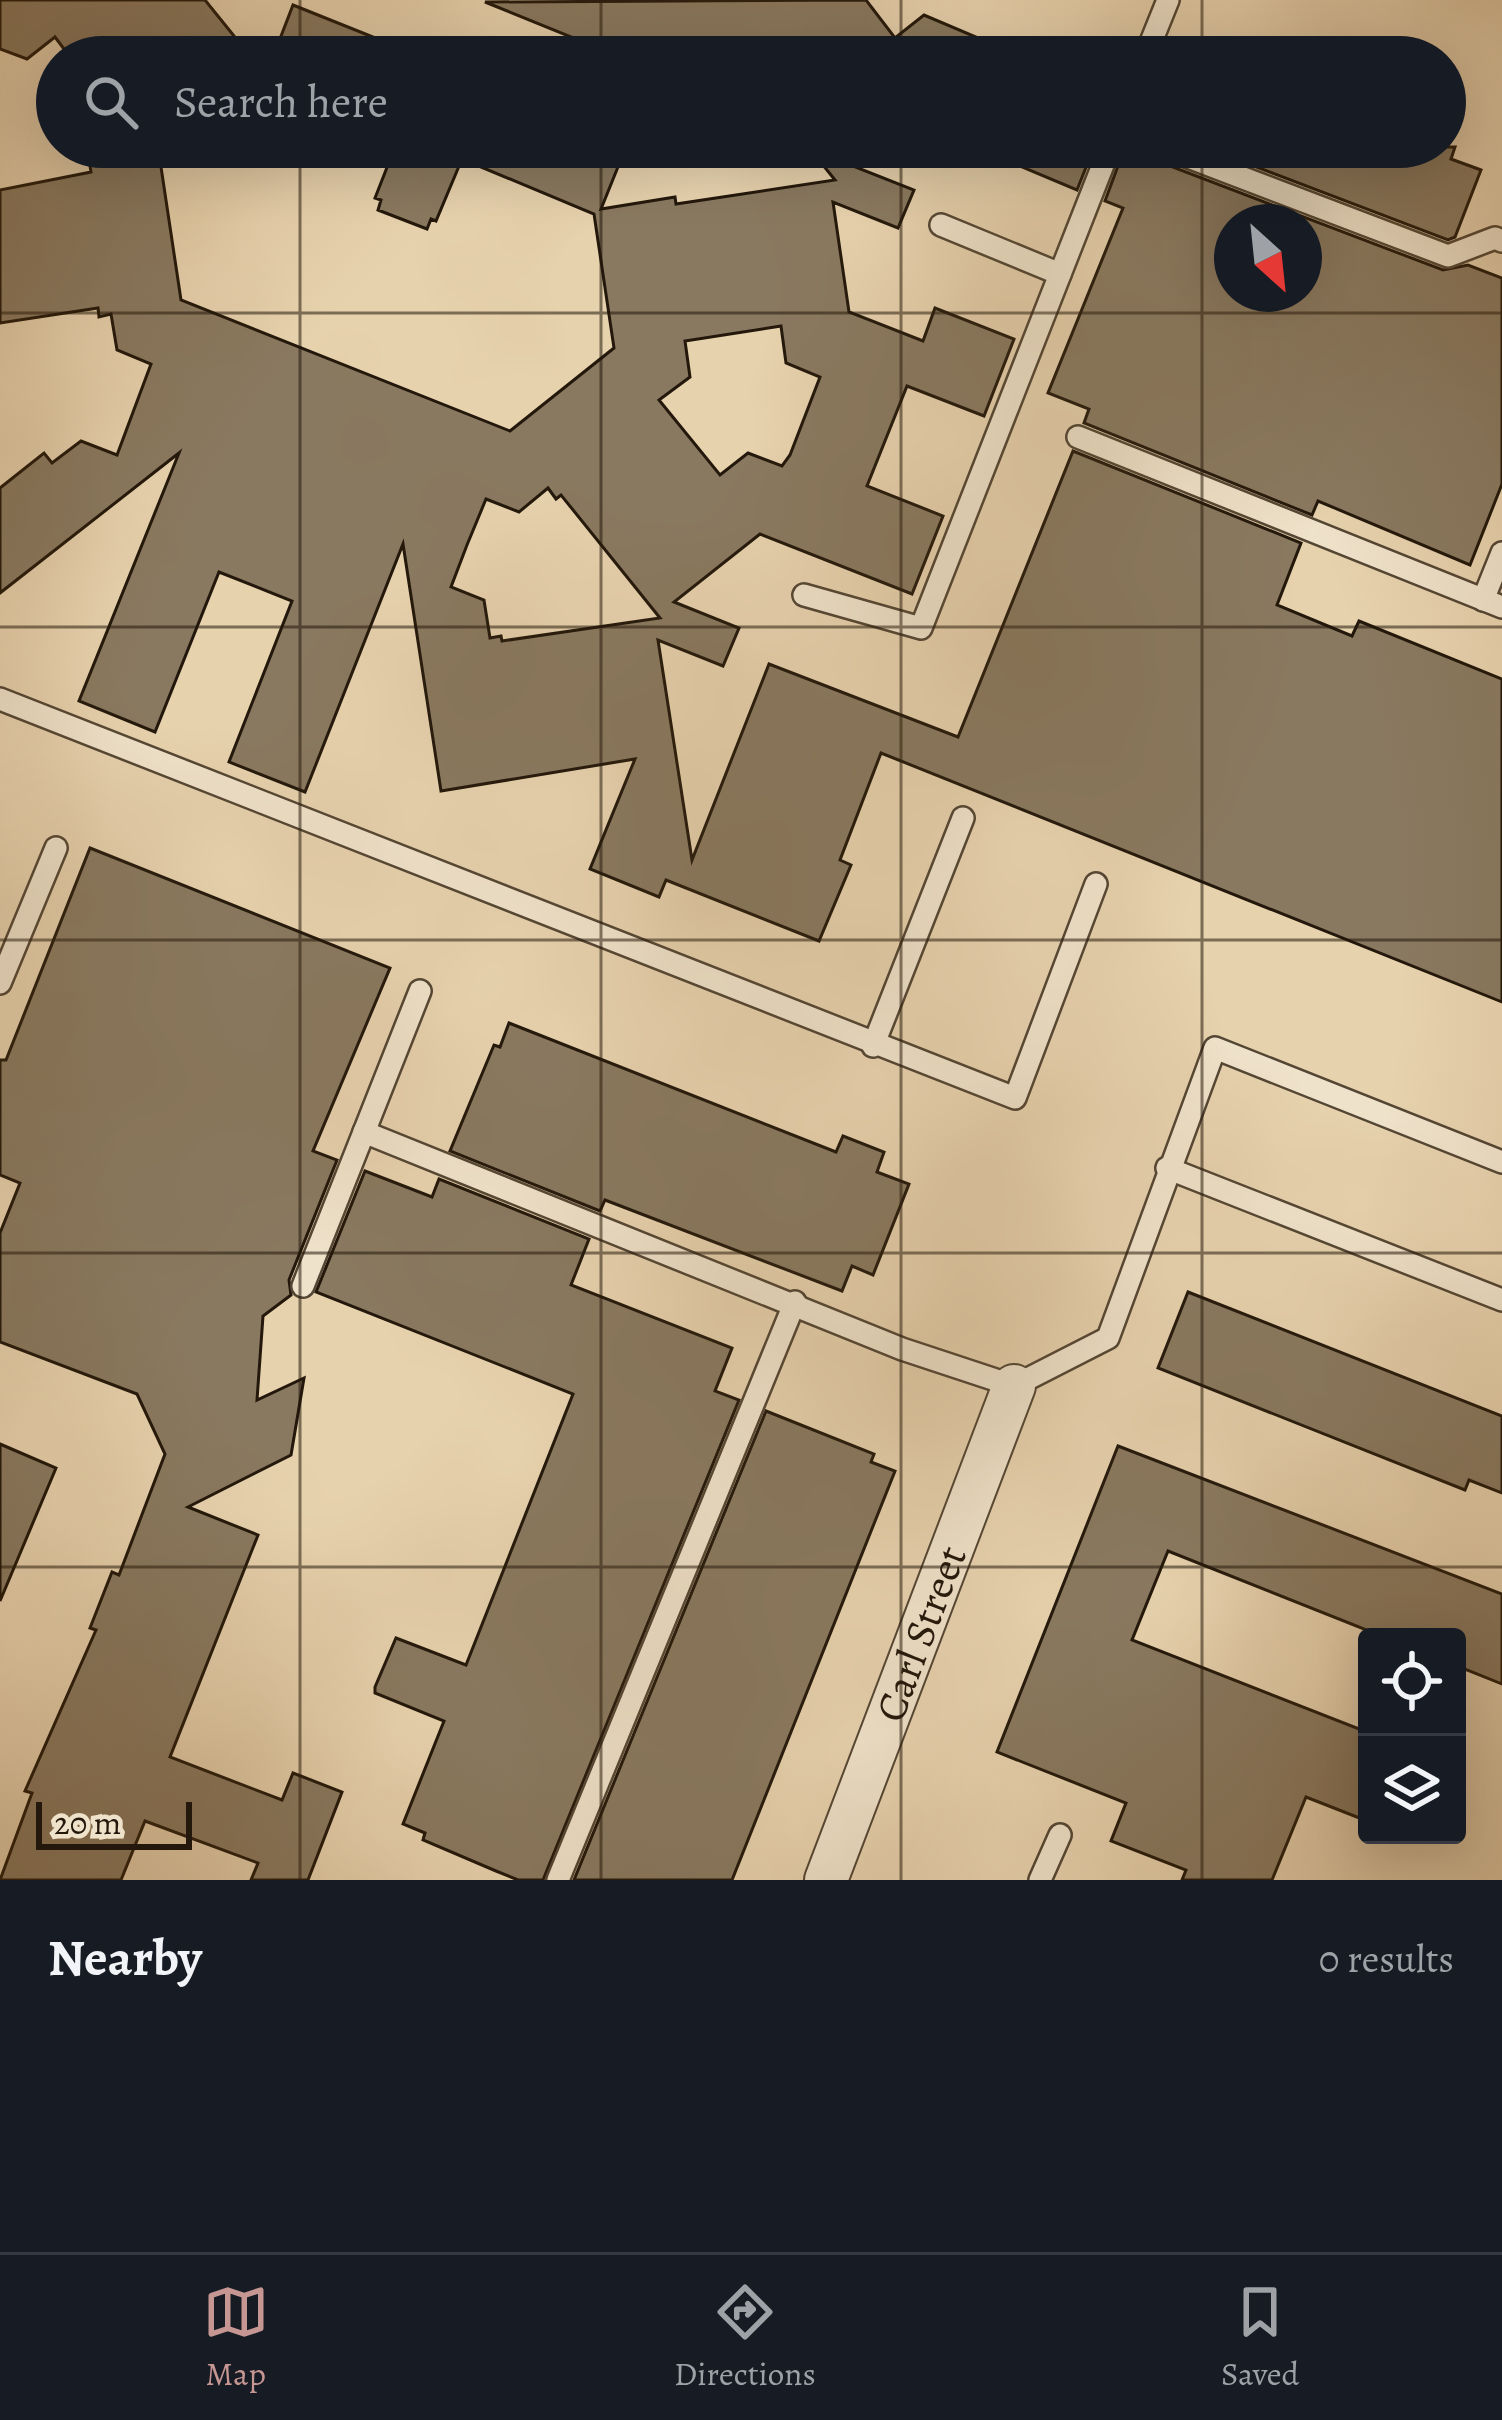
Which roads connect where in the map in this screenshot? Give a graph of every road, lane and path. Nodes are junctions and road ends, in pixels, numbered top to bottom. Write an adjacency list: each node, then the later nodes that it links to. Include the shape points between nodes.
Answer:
1 (1168, 0): 2 (lane)
2 (1153, 36)
3 (1102, 168): 7 (lane)
4 (1217, 168): 6 (lane, via 1448,256)
5 (941, 225): 7 (lane)
6 (1502, 241)
7 (1060, 274): 10 (lane, via 921,628)
8 (1078, 436): 11 (lane)
9 (1502, 554): 11 (lane)
10 (805, 595)
11 (1492, 604)
12 (0, 699): 18 (lane)
13 (963, 818): 18 (lane)
14 (56, 848): 16 (lane)
15 (1096, 884): 18 (lane, via 1015,1099)
16 (0, 983)
17 (420, 992): 19 (lane)
18 (873, 1046)
19 (364, 1132): 22 (lane); 24 (lane)
20 (1502, 1162): 21 (lane, via 1214,1048)
21 (1167, 1168): 23 (lane); 25 (lane, via 1108,1338)
22 (303, 1286)
23 (1502, 1300)
24 (796, 1302): 25 (lane); 27 (lane)
25 (1014, 1386): 28 (street, Carl Street)
26 (1060, 1834): 29 (lane)
27 (558, 1880)
28 (826, 1880)
29 (1040, 1880)

